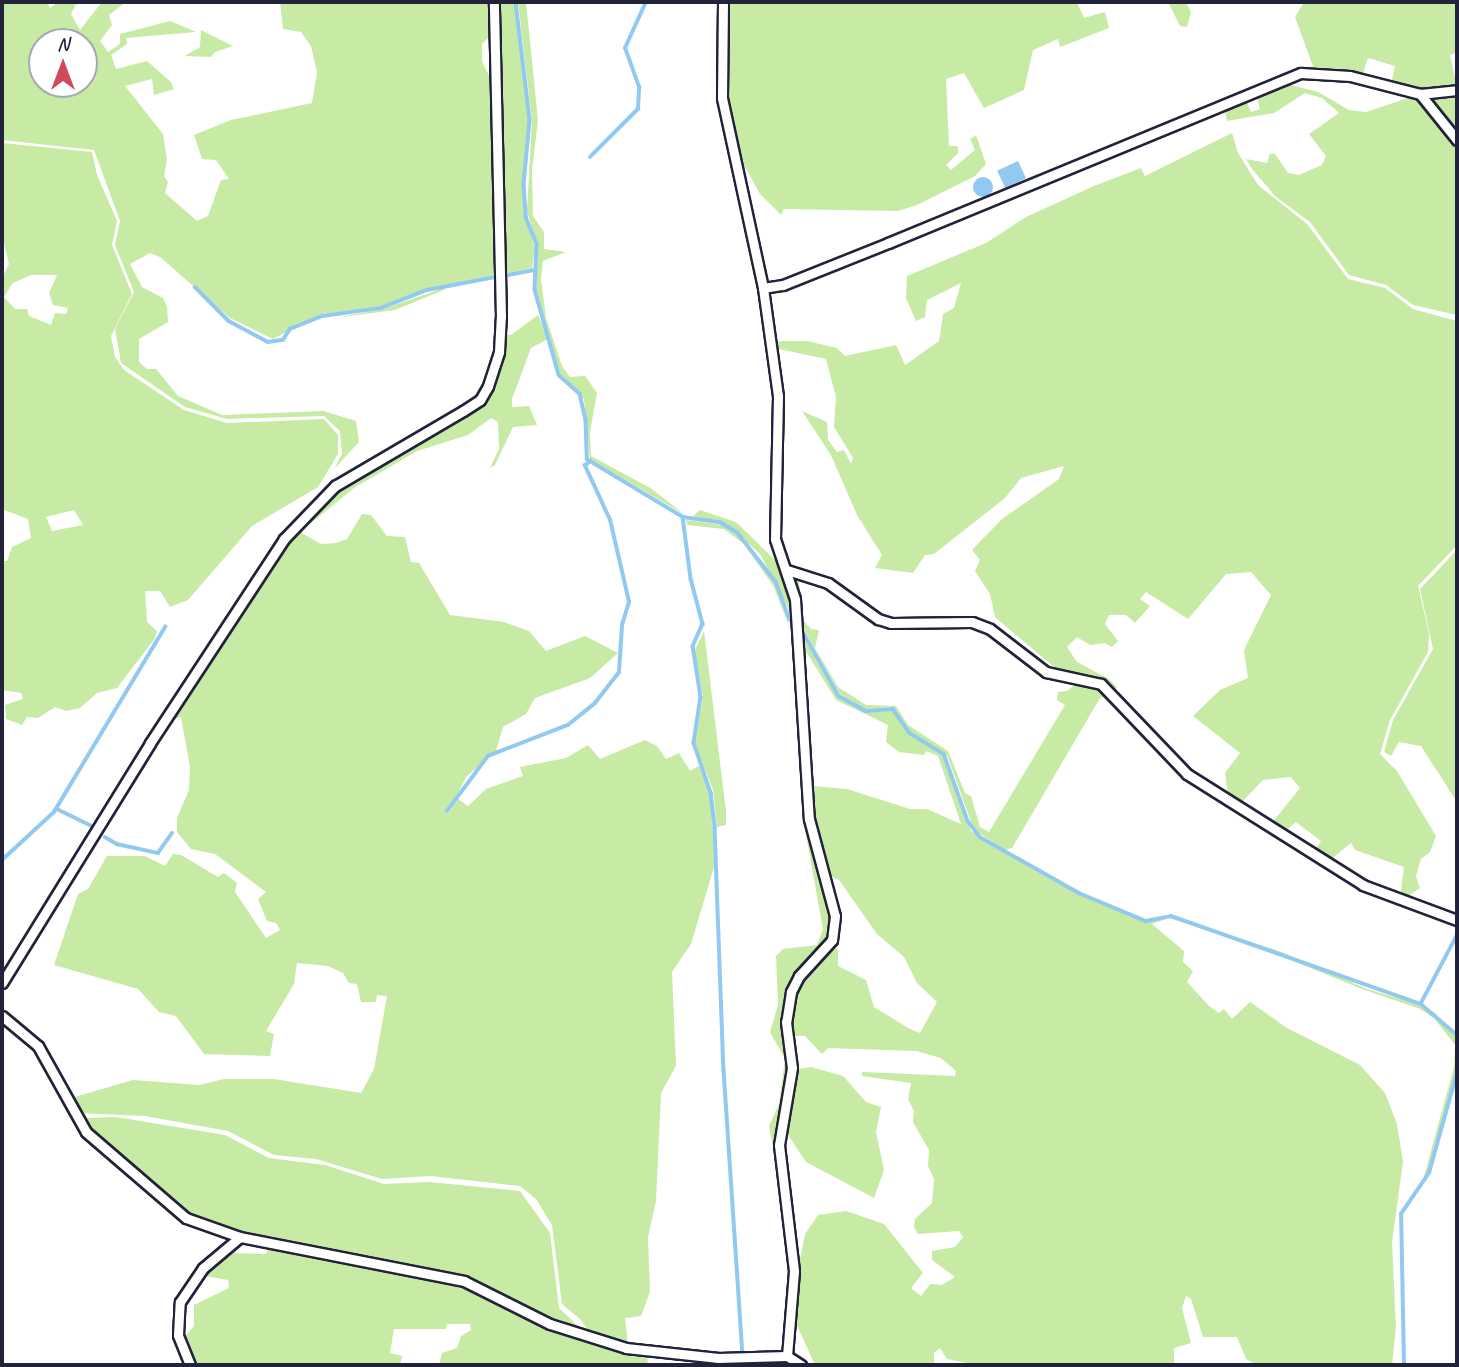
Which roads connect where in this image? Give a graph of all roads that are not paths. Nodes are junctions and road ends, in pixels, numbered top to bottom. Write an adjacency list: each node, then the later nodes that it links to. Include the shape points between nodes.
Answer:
1 (494, 2): 9 (street, via 501,317 499,352 488,386 480,400 335,486 277,548)
2 (723, 2): 6 (street, via 722,98)
3 (1457, 90): 4 (street)
4 (1420, 94): 5 (street); 6 (street, via 1350,76 1301,73 783,285)
5 (1457, 140)
6 (762, 288): 7 (street, via 780,416 772,503 775,539)
7 (787, 570): 8 (street, via 828,583 878,619 891,623 972,622 990,629 1046,672 1101,684 1187,774 1363,885); 12 (street, via 795,599 811,838 835,931 799,976 786,1021 792,1068 779,1145 794,1271)
8 (1457, 920)
9 (2, 983)
10 (2, 1016): 11 (street, via 38,1046 86,1132 186,1218)
11 (240, 1237): 12 (street, via 464,1281 550,1324 625,1348 718,1358); 13 (street, via 203,1268 180,1302 178,1335)
12 (787, 1356): 14 (street)
13 (190, 1365)
14 (801, 1365)

